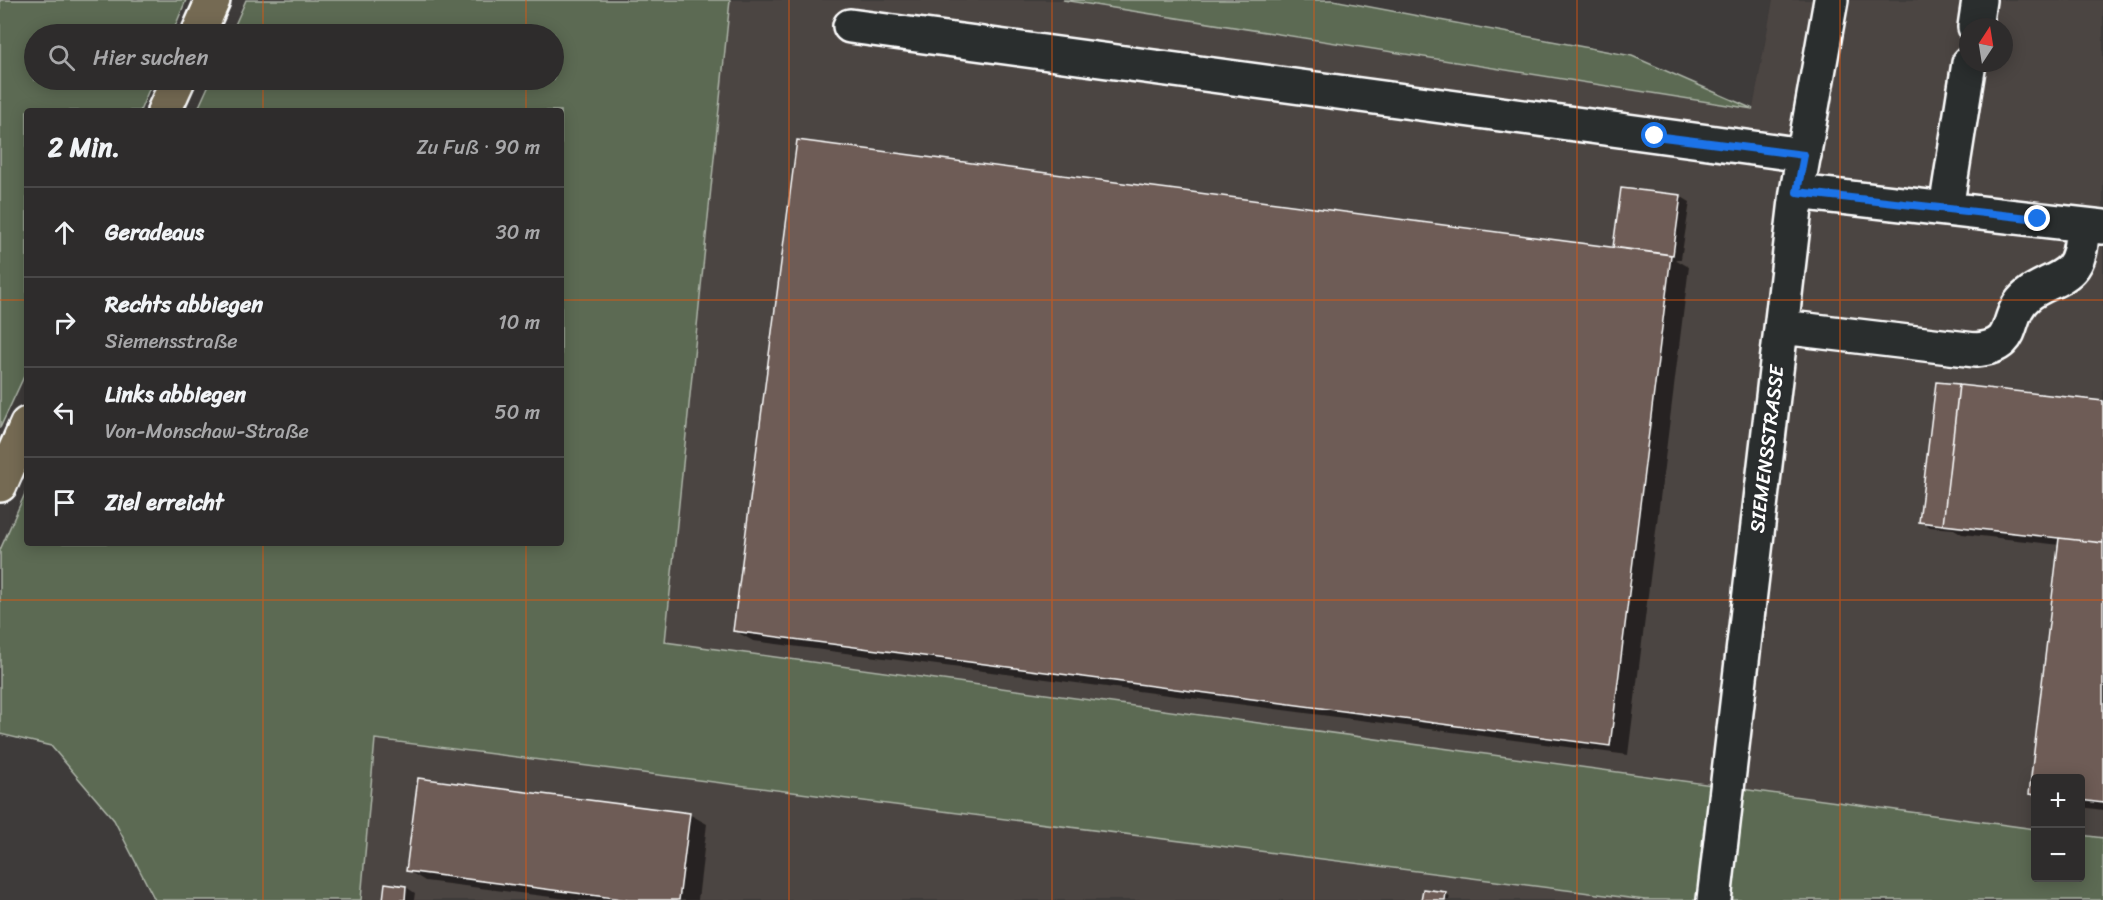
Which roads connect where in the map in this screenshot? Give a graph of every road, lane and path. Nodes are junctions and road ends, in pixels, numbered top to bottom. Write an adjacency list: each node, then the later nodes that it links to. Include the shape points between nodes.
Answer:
1 (213, 0): 5 (main road)
2 (1831, 0): 10 (street, SIEMENSSTRASSE)
3 (1979, 0): 4 (street)
4 (1976, 18)
5 (202, 24)
6 (850, 26): 10 (street)
7 (1968, 72): 12 (street)
8 (174, 90): 9 (main road)
9 (166, 108)
10 (1804, 155): 11 (street, SIEMENSSTRASSE)
11 (1797, 192): 12 (street); 14 (street, SIEMENSSTRASSE)
12 (1946, 209): 13 (street)
13 (2093, 226): 14 (street, via 2071,269 2026,296 2006,339 1993,349)
14 (1782, 327): 17 (street, SIEMENSSTRASSE)
15 (24, 431): 16 (main road)
16 (0, 485)
17 (1714, 900)

